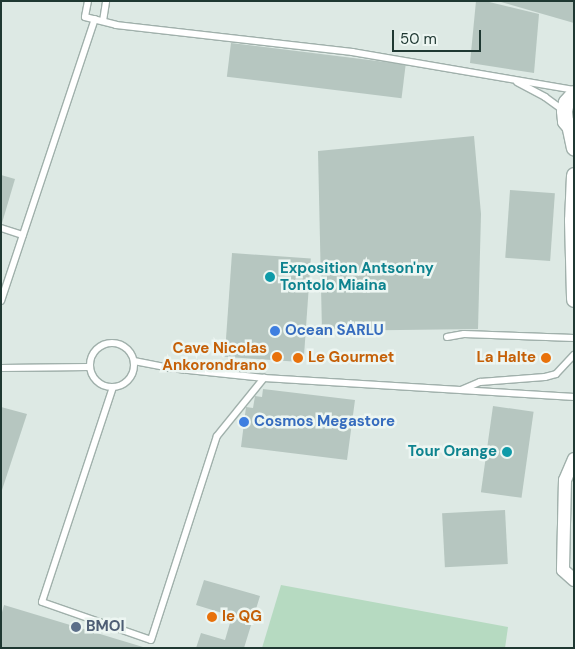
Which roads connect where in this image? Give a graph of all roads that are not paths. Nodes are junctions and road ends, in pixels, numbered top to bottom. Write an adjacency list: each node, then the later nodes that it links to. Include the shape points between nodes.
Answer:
1 (88, 1): 3 (lane, via 85,17)
2 (106, 1): 4 (lane)
3 (95, 19): 4 (lane); 12 (lane)
4 (102, 21): 5 (lane, via 352,52)
5 (512, 80): 6 (lane); 7 (lane)
6 (574, 91): 7 (main road)
7 (564, 111): 8 (main road, via 565,121)
8 (572, 130): 9 (main road)
9 (574, 148)
10 (574, 175): 13 (main road)
11 (1, 228): 12 (lane)
12 (24, 235): 14 (lane)
13 (574, 299)
14 (1, 301)
15 (447, 337): 16 (lane, via 464,334)
16 (574, 338)
17 (574, 355): 23 (lane, via 556,374 480,382)
18 (134, 362): 19 (lane, via 133,355 124,346 106,343 92,355); 21 (lane); 22 (lane, via 130,379)
19 (90, 367): 20 (lane); 22 (lane, via 91,374 100,384)
20 (1, 368)
21 (264, 378): 22 (lane, via 217,436 151,640 42,602); 23 (lane)
22 (113, 388)
23 (459, 391): 24 (lane)
24 (574, 397)
25 (574, 459): 26 (street, via 565,480 563,570)
26 (574, 580)

